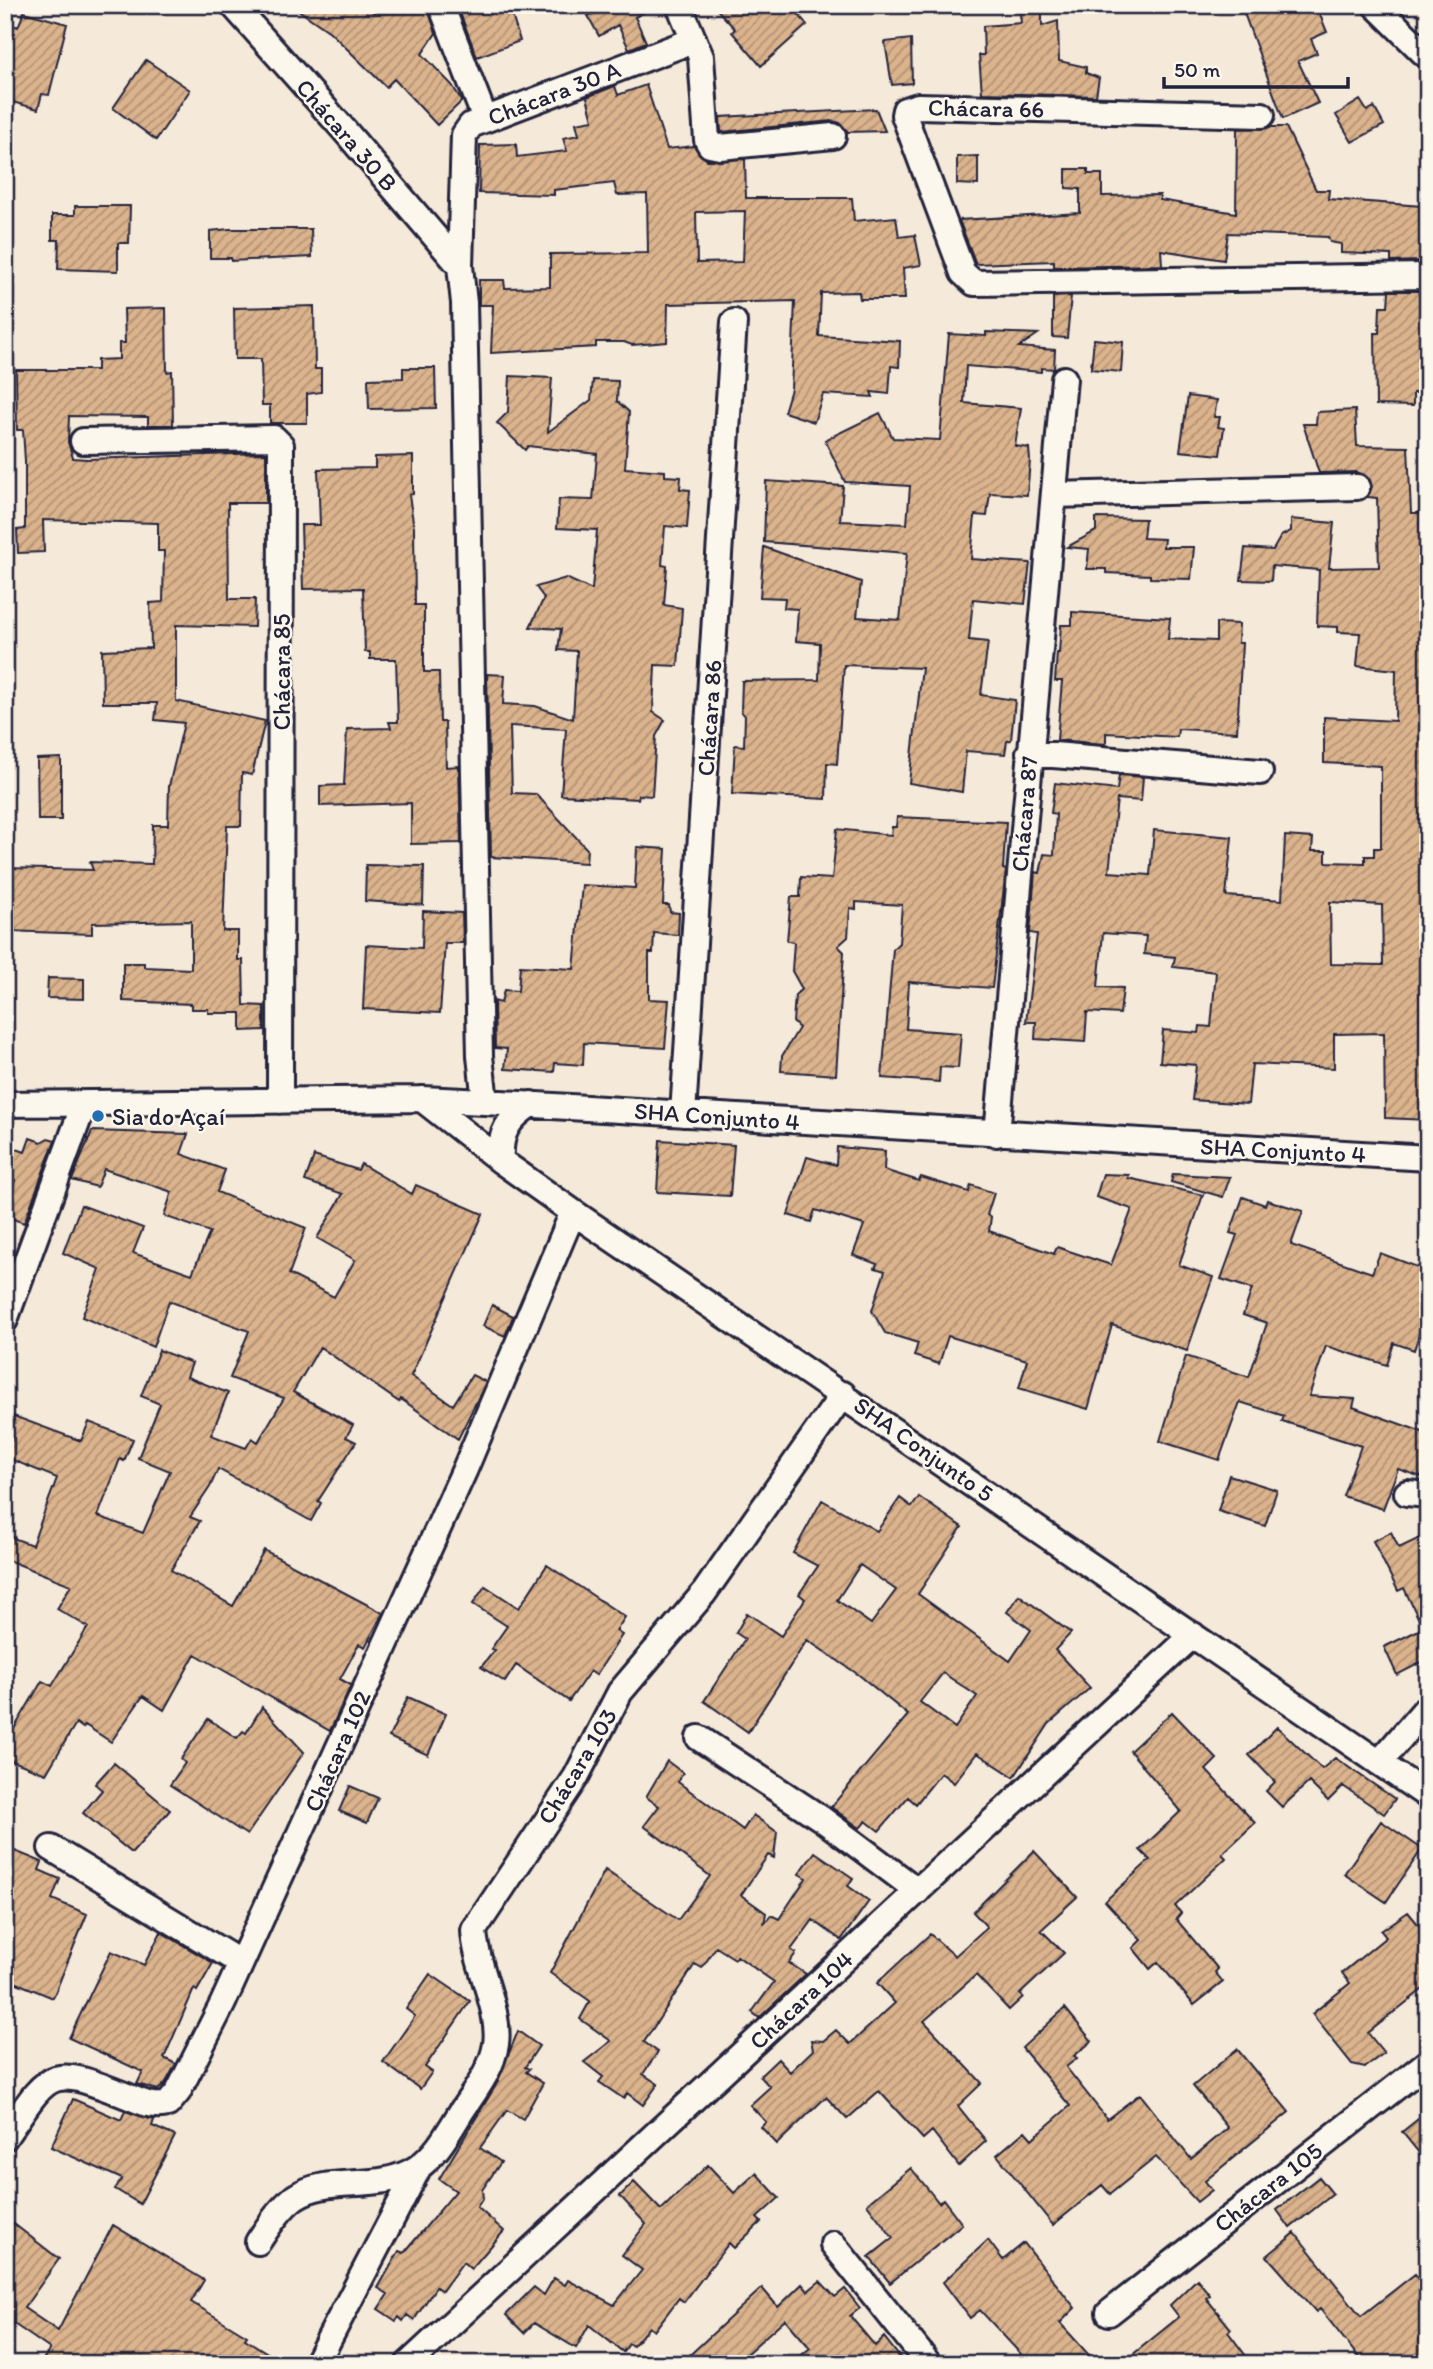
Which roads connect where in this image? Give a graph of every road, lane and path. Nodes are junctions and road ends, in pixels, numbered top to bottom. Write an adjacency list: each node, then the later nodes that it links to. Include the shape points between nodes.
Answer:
1 (233, 5): 10 (street, Chácara 30 B)
2 (441, 5): 8 (street)
3 (679, 5): 5 (street)
4 (1375, 5): 6 (street)
5 (694, 40): 8 (street, Chácara 30 A); 9 (street, via 701,57 707,140 714,148)
6 (1428, 57)
7 (1262, 115): 11 (street, Chácara 66, via 918,106 905,110 904,120 969,281)
8 (485, 119): 10 (street, Chácara 30 A, via 465,129)
9 (832, 136)
10 (460, 266): 21 (street, via 465,317 480,1056)
11 (1428, 276)
12 (734, 322): 25 (street, Chácara 86)
13 (1064, 379): 16 (street, Chácara 87)
14 (83, 441): 20 (street, Chácara 85, via 274,438 281,445)
15 (1357, 486): 16 (street)
16 (1054, 495): 17 (street, Chácara 87)
17 (1029, 753): 18 (street); 26 (street, Chácara 87)
18 (1260, 772)
19 (422, 1099): 20 (street, SHA Conjunto 4); 21 (street, SHA Conjunto 4); 28 (street, SHA Conjunto 5)
20 (280, 1101): 23 (street, SHA Conjunto 4)
21 (485, 1101): 24 (street, SHA Conjunto 4)
22 (5, 1104): 23 (street, SHA Conjunto 4)
23 (84, 1104): 30 (street)
24 (531, 1104): 25 (street, SHA Conjunto 4); 28 (street, via 513,1116 504,1130)
25 (683, 1114): 26 (street, SHA Conjunto 4)
26 (997, 1134): 27 (street, SHA Conjunto 4)
27 (1428, 1158)
28 (501, 1161): 29 (street, SHA Conjunto 5)
29 (573, 1212): 31 (street, SHA Conjunto 5); 39 (street, Chácara 102, via 465,1469)
30 (5, 1320)
31 (842, 1394): 32 (street, SHA Conjunto 5); 42 (street, Chácara 103, via 704,1593 620,1692 576,1777 474,1930 474,1949 487,1984 497,2041 490,2069 435,2151)
32 (1193, 1634): 35 (street, SHA Conjunto 5); 38 (street, Chácara 104)
33 (1428, 1706): 35 (street)
34 (699, 1738): 38 (street, via 822,1819)
35 (1379, 1763): 36 (street, SHA Conjunto 5)
36 (1428, 1796)
37 (51, 1848): 39 (street)
38 (918, 1891): 47 (street, Chácara 104)
39 (241, 1963): 41 (street, Chácara 102, via 169,2104 143,2104 82,2078 64,2076 45,2084)
40 (1428, 2062): 45 (street, Chácara 105)
41 (5, 2137)
42 (419, 2166): 43 (street, Chácara 103, via 387,2182 316,2188 295,2198); 46 (street, Chácara 103)
43 (258, 2242)
44 (833, 2244): 48 (street)
45 (1109, 2313)
46 (316, 2364)
47 (408, 2364)
48 (929, 2364)

